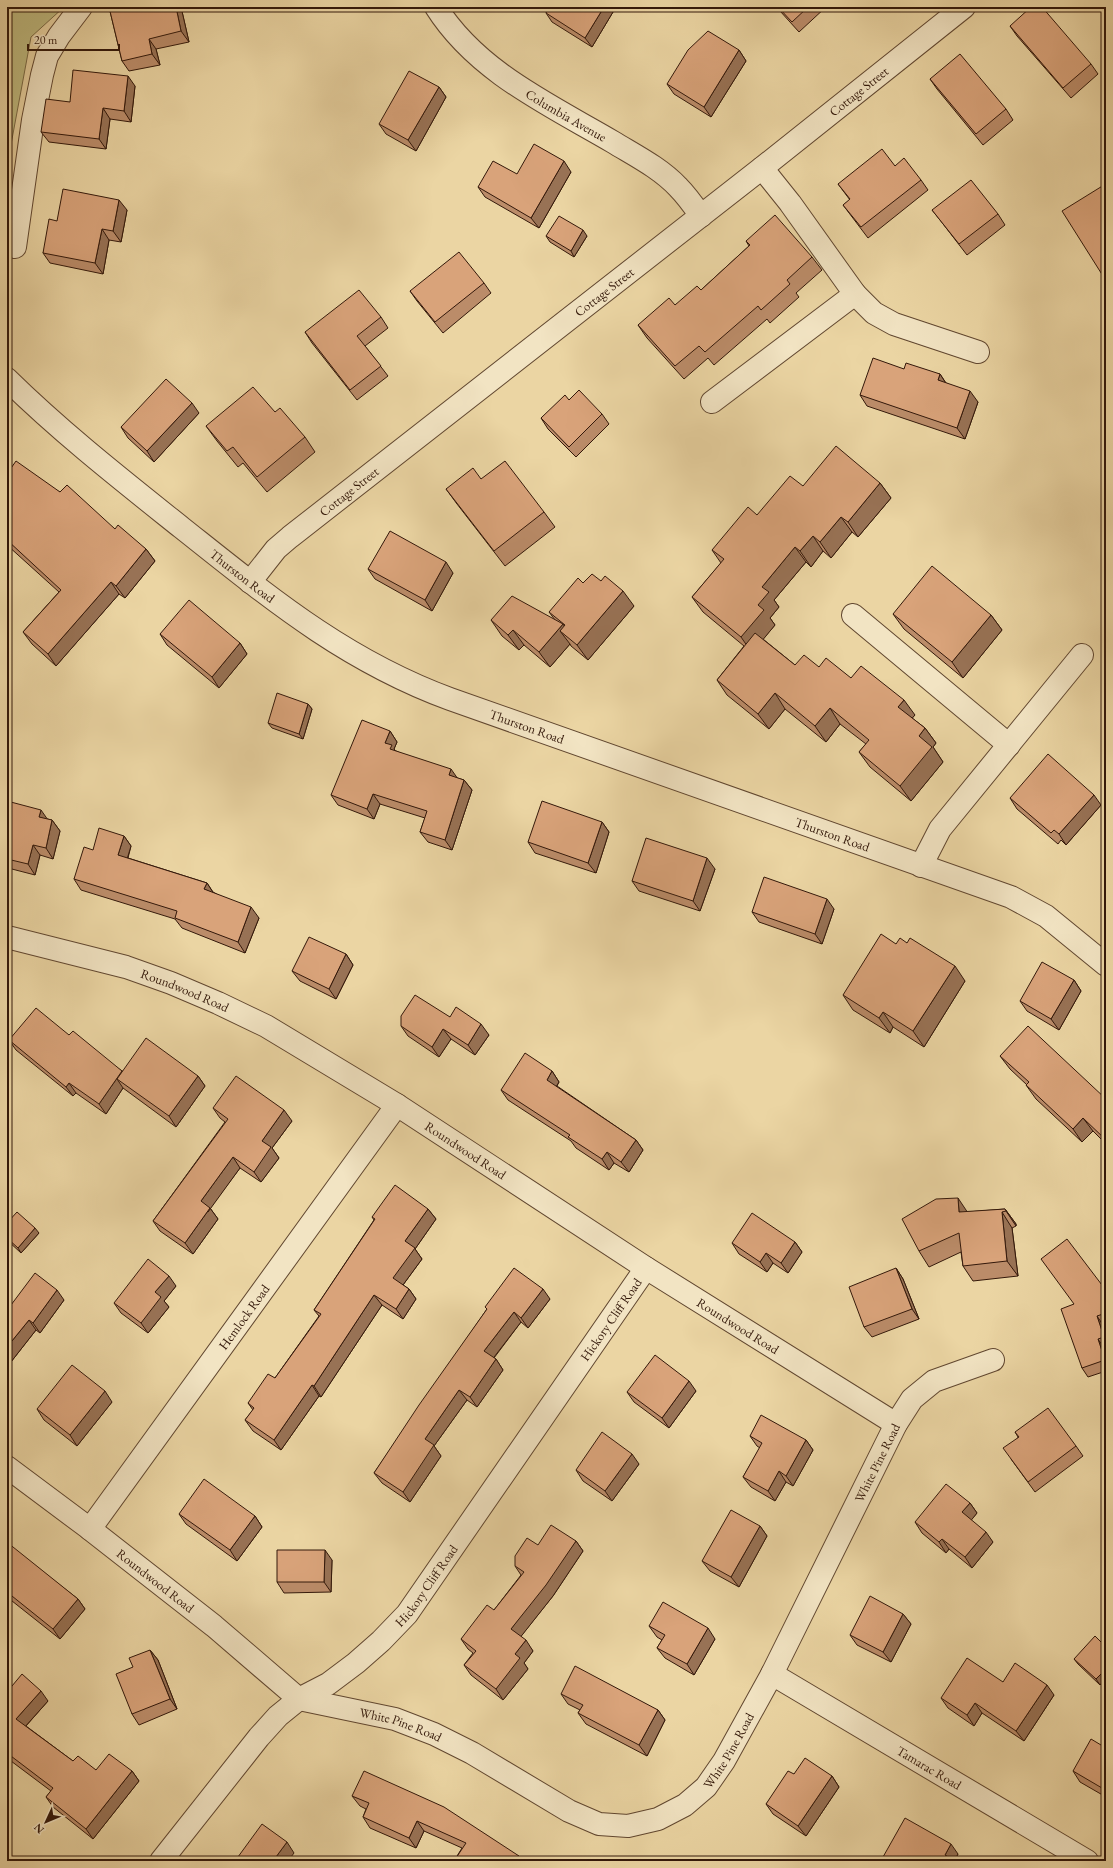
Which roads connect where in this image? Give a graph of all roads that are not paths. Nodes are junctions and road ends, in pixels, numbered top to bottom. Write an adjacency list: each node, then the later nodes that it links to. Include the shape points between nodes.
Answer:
1 (81, 7): 6 (street, via 47,56 33,120)
2 (436, 7): 5 (street, Columbia Avenue, via 484,61 526,91 648,163 678,187)
3 (964, 7): 4 (street, Cottage Street)
4 (762, 168): 5 (street, Cottage Street); 7 (street)
5 (701, 216): 11 (street, Cottage Street, via 290,537 276,549)
6 (15, 247)
7 (855, 294): 8 (street, via 874,313 894,324); 10 (street)
8 (978, 352)
9 (7, 379): 11 (street, Thurston Road, via 57,428)
10 (712, 402)
11 (250, 582): 15 (street, Thurston Road, via 337,645 428,691)
12 (854, 615): 14 (street)
13 (1082, 655): 14 (street)
14 (1009, 745): 15 (street, via 940,829)
15 (921, 866): 17 (street, Thurston Road, via 1012,897 1029,906 1057,924)
16 (7, 937): 18 (street, Roundwood Road, via 126,967 218,1003 266,1026)
17 (1106, 965)
18 (397, 1104): 19 (street, Roundwood Road); 23 (street, Hemlock Road)
19 (646, 1268): 21 (street, Roundwood Road); 25 (street, Hickory Cliff Road, via 407,1614 356,1663 328,1684)
20 (993, 1360): 21 (street, White Pine Road, via 934,1381 912,1399)
21 (896, 1424): 24 (street, White Pine Road)
22 (7, 1467): 23 (street, Roundwood Road)
23 (90, 1529): 25 (street, Roundwood Road, via 214,1626)
24 (772, 1674): 25 (street, White Pine Road, via 724,1761 706,1787 685,1805 658,1819 628,1826 599,1824 569,1811 472,1752 434,1734 395,1719); 27 (street, Tamarac Road)
25 (299, 1699): 26 (street, Hickory Cliff Road, via 278,1716 259,1737)
26 (161, 1861)
27 (1087, 1861)

